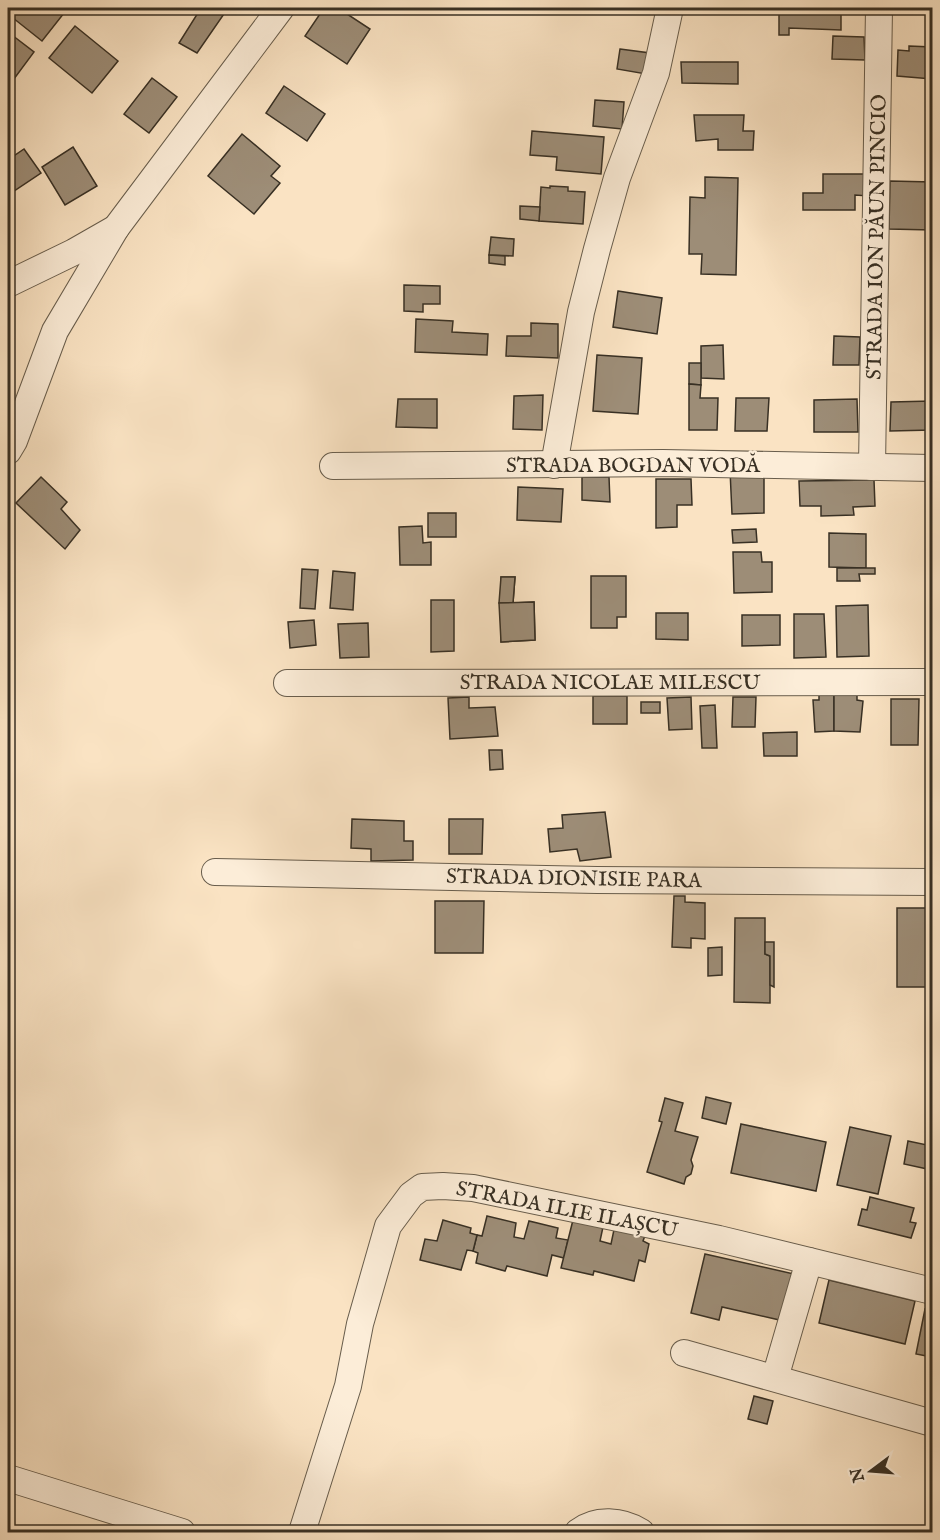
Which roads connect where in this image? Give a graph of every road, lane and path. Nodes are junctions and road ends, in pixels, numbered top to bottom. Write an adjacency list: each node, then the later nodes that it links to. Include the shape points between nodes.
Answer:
1 (282, 8): 4 (street)
2 (670, 8): 7 (street, via 656,73 623,158 581,312)
3 (879, 8): 9 (street, STRADA ION PĂUN PINCIO)
4 (116, 228): 5 (street); 6 (street, via 56,331)
5 (8, 284)
6 (8, 450)
7 (554, 465): 8 (street, STRADA BOGDAN VODĂ); 9 (street, STRADA BOGDAN VODĂ)
8 (333, 466)
9 (872, 467): 10 (street, STRADA BOGDAN VODĂ)
10 (933, 468)
11 (287, 682): 12 (street, STRADA NICOLAE MILESCU)
12 (933, 682)
13 (215, 872): 14 (street, STRADA DIONISIE PARA)
14 (933, 882)
15 (809, 1261): 16 (street, STRADA ILIE ILAȘCU); 18 (street); 22 (street, STRADA ILIE ILAȘCU, via 473,1188 422,1187 411,1195 388,1226 360,1324 348,1386)
16 (933, 1291)
17 (684, 1353): 18 (street)
18 (776, 1378): 19 (street)
19 (933, 1423)
20 (8, 1478): 21 (street)
21 (182, 1533)
22 (302, 1533)
23 (578, 1533): 24 (street, via 606,1521)
24 (640, 1533)

